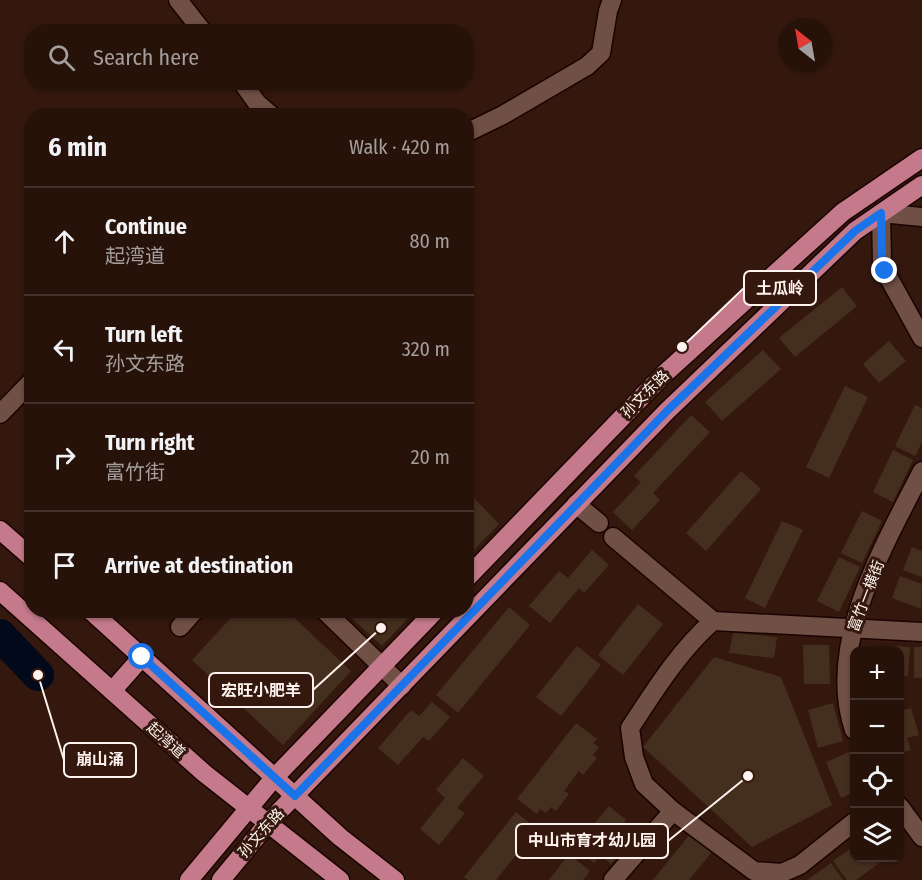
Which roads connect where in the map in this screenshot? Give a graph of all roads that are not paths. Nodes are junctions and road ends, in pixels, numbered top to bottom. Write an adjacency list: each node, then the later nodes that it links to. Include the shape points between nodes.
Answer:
1 (178, 0): 3 (street)
2 (612, 0): 6 (street, via 601,53 587,66)
3 (196, 24)
4 (248, 90): 5 (street)
5 (263, 108)
6 (474, 130)
7 (922, 158): 20 (main road, 孙文东路, via 843,212 662,376)
8 (922, 185): 9 (main road, 孙文东路)
9 (881, 213): 10 (street); 11 (street, via 885,271); 15 (main road, 孙文东路, via 855,231)
10 (922, 217)
11 (922, 338)
12 (24, 389): 13 (street)
13 (0, 414)
14 (922, 471): 32 (street, 富竹一横街, via 868,583)
15 (576, 504): 16 (street); 22 (main road, 孙文东路)
16 (599, 523)
17 (0, 530): 19 (main road)
18 (613, 537): 30 (street)
19 (24, 551)
20 (474, 571)
21 (0, 591): 23 (main road, 起湾道)
22 (474, 611)
23 (24, 613)
24 (30, 618): 37 (main road, 起湾道)
25 (99, 618): 34 (main road)
26 (188, 618): 31 (street)
27 (332, 618): 35 (street)
28 (428, 618): 35 (main road, 孙文东路)
29 (467, 618): 36 (main road, 孙文东路)
30 (714, 621): 32 (street); 43 (street, via 663,677 630,728 634,757 644,784)
31 (180, 627)
32 (853, 628): 33 (street); 38 (street, 富竹一横街, via 845,687)
33 (922, 632)
34 (142, 657): 37 (main road); 39 (main road)
35 (382, 666): 36 (street); 39 (main road, 孙文东路)
36 (402, 686): 40 (main road, 孙文东路)
37 (111, 691): 41 (main road, 起湾道)
38 (850, 714)
39 (274, 778): 40 (main road); 41 (main road, 孙文东路)
40 (295, 796): 44 (main road, 孙文东路); 50 (main road)
41 (248, 807): 44 (main road, 起湾道); 47 (main road, 孙文东路)
42 (901, 808): 46 (street)
43 (673, 811): 45 (street, via 754,871 770,873 782,873 800,865); 51 (street)
44 (268, 823): 48 (main road, 孙文东路); 49 (main road, 起湾道)
45 (850, 826)
46 (922, 837)
47 (189, 880)
48 (221, 880)
49 (339, 880)
50 (395, 880)
51 (613, 880)

